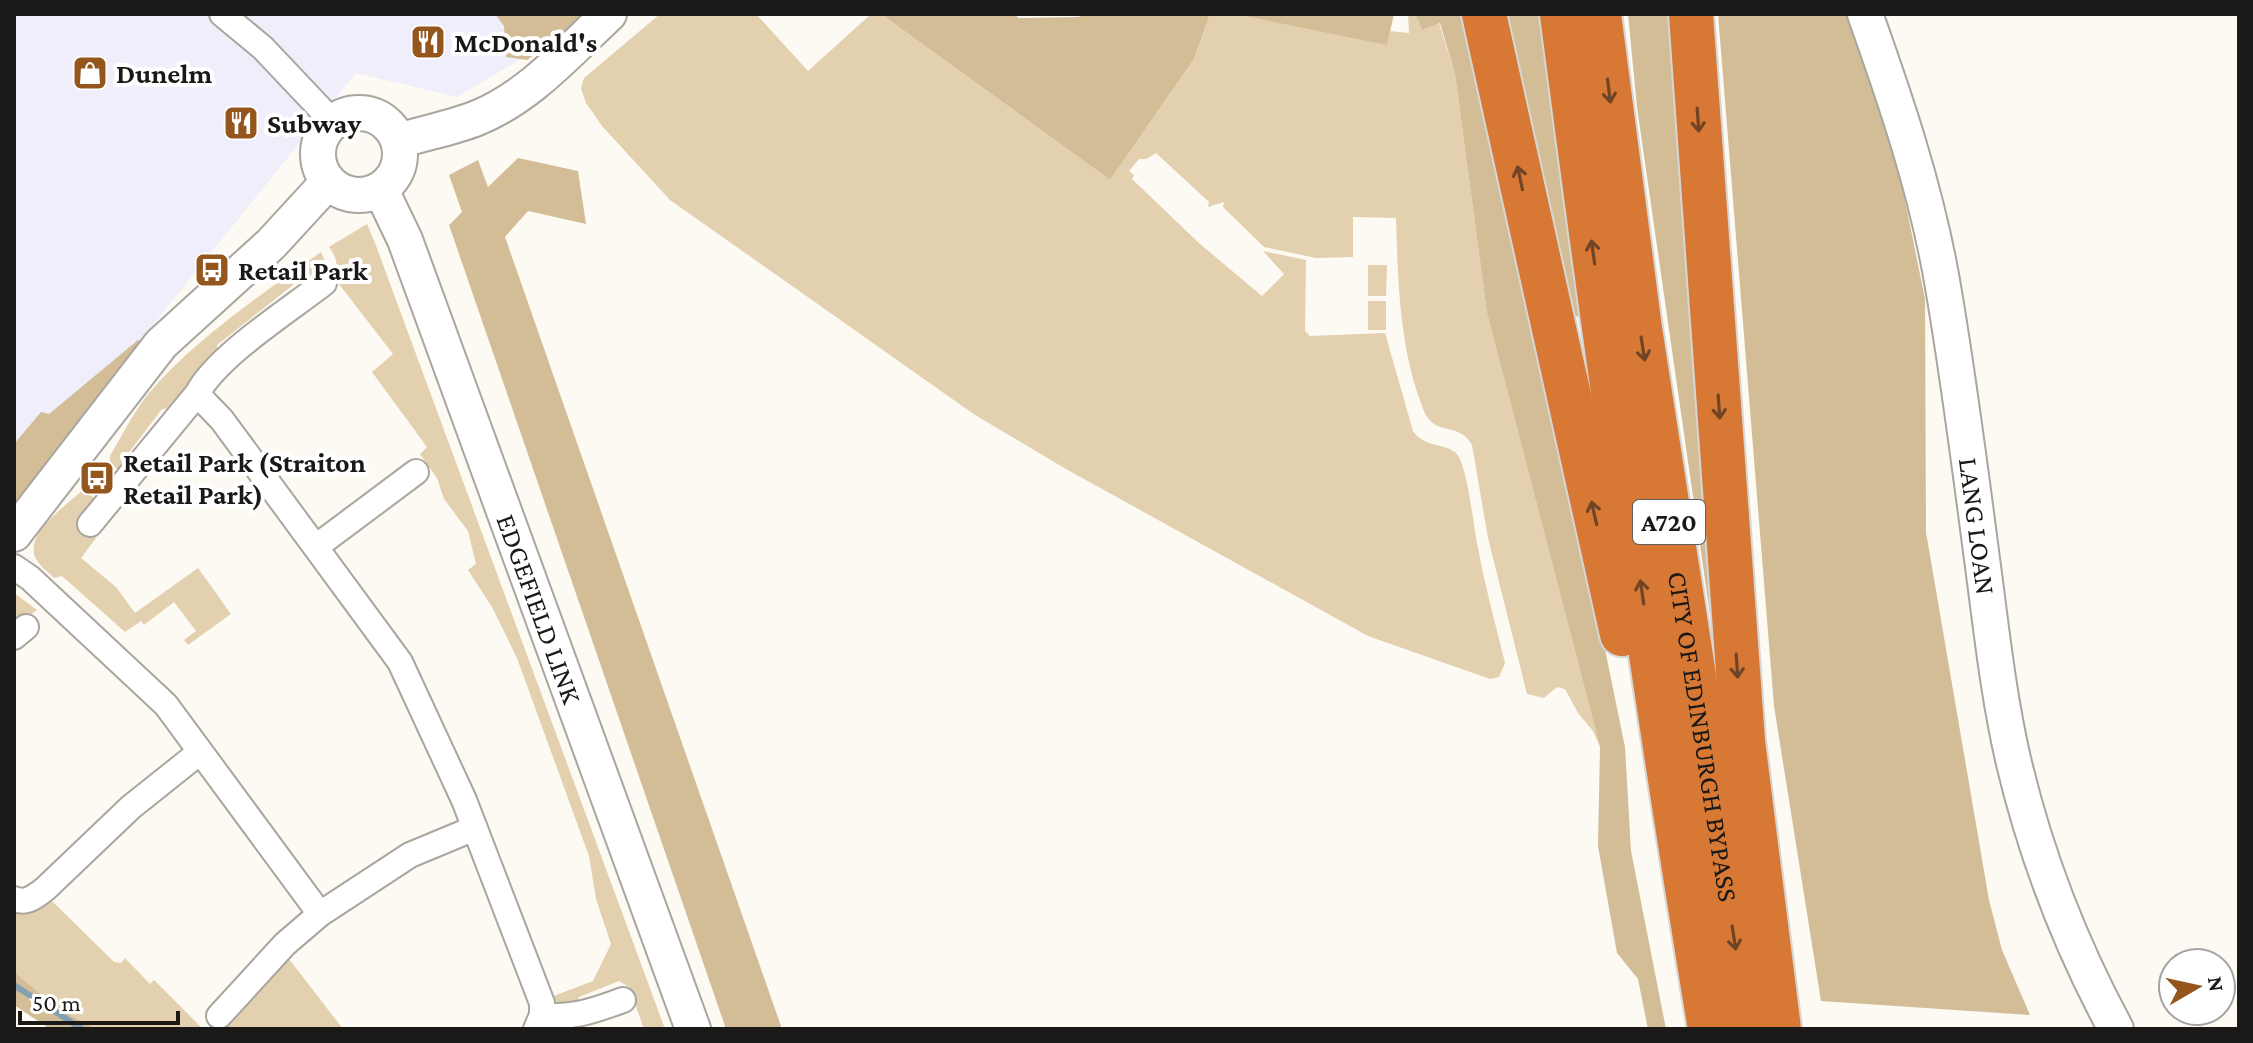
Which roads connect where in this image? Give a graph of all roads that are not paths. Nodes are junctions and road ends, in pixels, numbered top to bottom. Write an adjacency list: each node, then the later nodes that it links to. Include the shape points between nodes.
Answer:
1 (222, 14): 8 (street, via 263,48)
2 (609, 14): 9 (street, via 509,101 477,118)
3 (1484, 14): 23 (highway, one-way to 3, via 1638,705)
4 (1562, 14): 23 (highway, CITY OF EDINBURGH BYPASS / A720, one-way to 4)
5 (1599, 14): 29 (highway, CITY OF EDINBURGH BYPASS / A720, one-way to 29, via 1640,329)
6 (1691, 14): 30 (highway, one-way to 30, via 1743,741)
7 (1865, 14): 31 (street, LANG LOAN, via 1900,114 1941,277 2013,757 2061,913)
8 (333, 122): 9 (street, via 357,112 371,114 393,129); 10 (street, via 318,151)
9 (399, 141): 11 (street, via 398,169)
10 (328, 182): 11 (street, via 353,196); 16 (street, via 271,244 161,344)
11 (381, 190): 27 (street, EDGEFIELD LINK, via 405,240)
12 (324, 283): 13 (street, via 223,361)
13 (197, 394): 15 (street); 17 (street)
14 (416, 472): 17 (street)
15 (90, 524)
16 (14, 534)
17 (317, 546): 20 (street, via 400,662)
18 (14, 567): 19 (street, via 149,687)
19 (200, 752): 21 (street, via 131,807 45,889 32,899); 22 (street)
20 (475, 828): 22 (street, via 410,855); 26 (street, via 542,1003)
21 (14, 899)
22 (320, 914): 25 (street)
23 (1691, 916): 28 (highway, CITY OF EDINBURGH BYPASS / A720)
24 (623, 1000): 26 (street)
25 (219, 1016)
26 (539, 1022)
27 (693, 1029)
28 (1710, 1029)
29 (1749, 1029)
30 (1779, 1029)
31 (2116, 1029)

